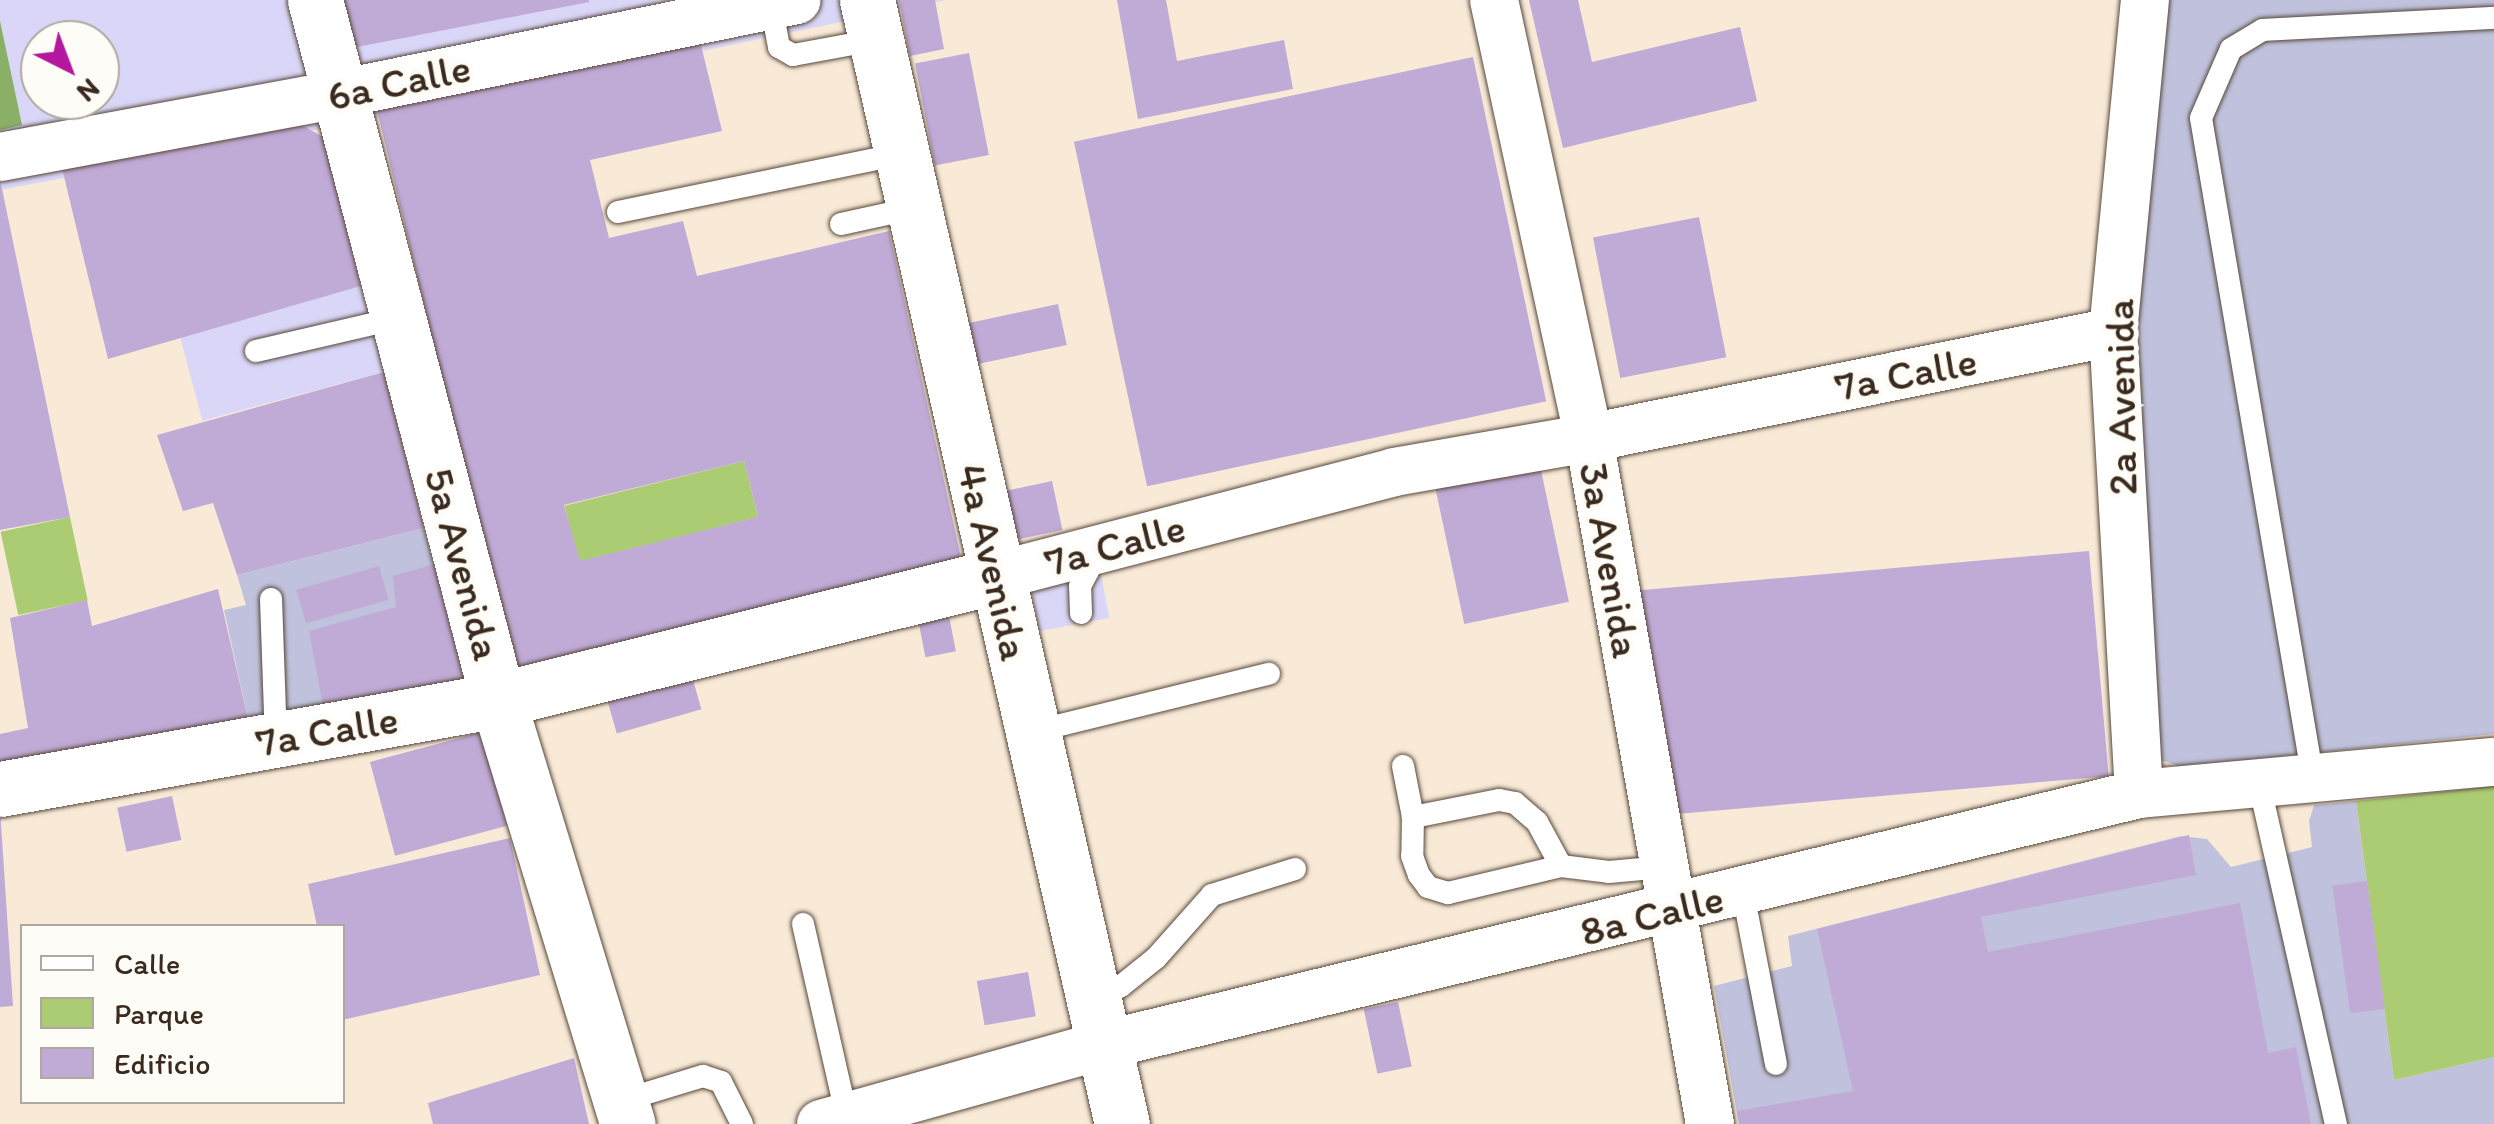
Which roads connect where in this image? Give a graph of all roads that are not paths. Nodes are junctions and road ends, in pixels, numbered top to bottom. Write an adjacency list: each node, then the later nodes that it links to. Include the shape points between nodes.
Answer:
1 (315, 0): 9 (main road, 5a Avenida)
2 (1494, 0): 18 (street, 3a Avenida)
3 (2145, 0): 16 (street, 2a Avenida)
4 (2342, 0): 8 (lane)
5 (765, 3): 7 (lane, via 779,47 794,56); 9 (street, 6a Calle)
6 (2494, 18): 8 (lane)
7 (871, 20): 10 (main road, 4a Avenida)
8 (2347, 25): 29 (lane, via 2263,30 2231,49 2201,118)
9 (340, 94): 11 (street, 6a Calle); 15 (main road, 5a Avenida)
10 (901, 154): 12 (main road, 4a Avenida); 13 (lane)
11 (0, 157)
12 (914, 208): 14 (lane); 20 (main road, 4a Avenida)
13 (618, 212)
14 (841, 224)
15 (398, 318): 17 (lane); 24 (main road, 5a Avenida)
16 (2114, 332): 18 (street, 7a Calle); 32 (street, 2a Avenida)
17 (256, 352)
18 (1589, 438): 19 (street, 7a Calle, via 1394,472); 37 (street, 3a Avenida)
19 (1090, 551): 20 (street, 7a Calle); 22 (lane, via 1079,591)
20 (996, 576): 24 (main road, 7a Calle); 25 (main road, 4a Avenida)
21 (271, 599): 26 (lane)
22 (1081, 613)
23 (1269, 674): 25 (lane)
24 (498, 700): 26 (main road, 7a Calle); 43 (main road, 5a Avenida)
25 (1032, 732): 41 (main road, 4a Avenida)
26 (276, 740): 31 (main road, 7a Calle)
27 (2494, 762): 29 (street, 8a Calle)
28 (1403, 766): 33 (lane)
29 (2313, 779): 30 (street, 8a Calle)
30 (2259, 783): 32 (street, 8a Calle); 48 (lane)
31 (0, 789)
32 (2139, 794): 38 (street, 8a Calle)
33 (1413, 816): 34 (lane, via 1515,803 1538,822); 34 (lane, via 1412,856 1428,887 1448,893)
34 (1560, 866): 36 (lane)
35 (1295, 869): 41 (lane, via 1212,895 1121,986)
36 (1608, 872): 37 (lane); 40 (lane)
37 (1668, 889): 38 (street, 8a Calle); 40 (street, 8a Calle); 47 (street, 3a Avenida)
38 (1743, 893): 42 (lane)
39 (803, 924): 44 (lane)
40 (1616, 924): 41 (street, 8a Calle)
41 (1099, 1022): 44 (street, 8a Calle); 46 (main road, 4a Avenida)
42 (1776, 1064)
43 (624, 1112): 45 (lane, via 703,1076 722,1082)
44 (834, 1120)
45 (742, 1124)
46 (1122, 1124)
47 (1710, 1124)
48 (2336, 1124)

